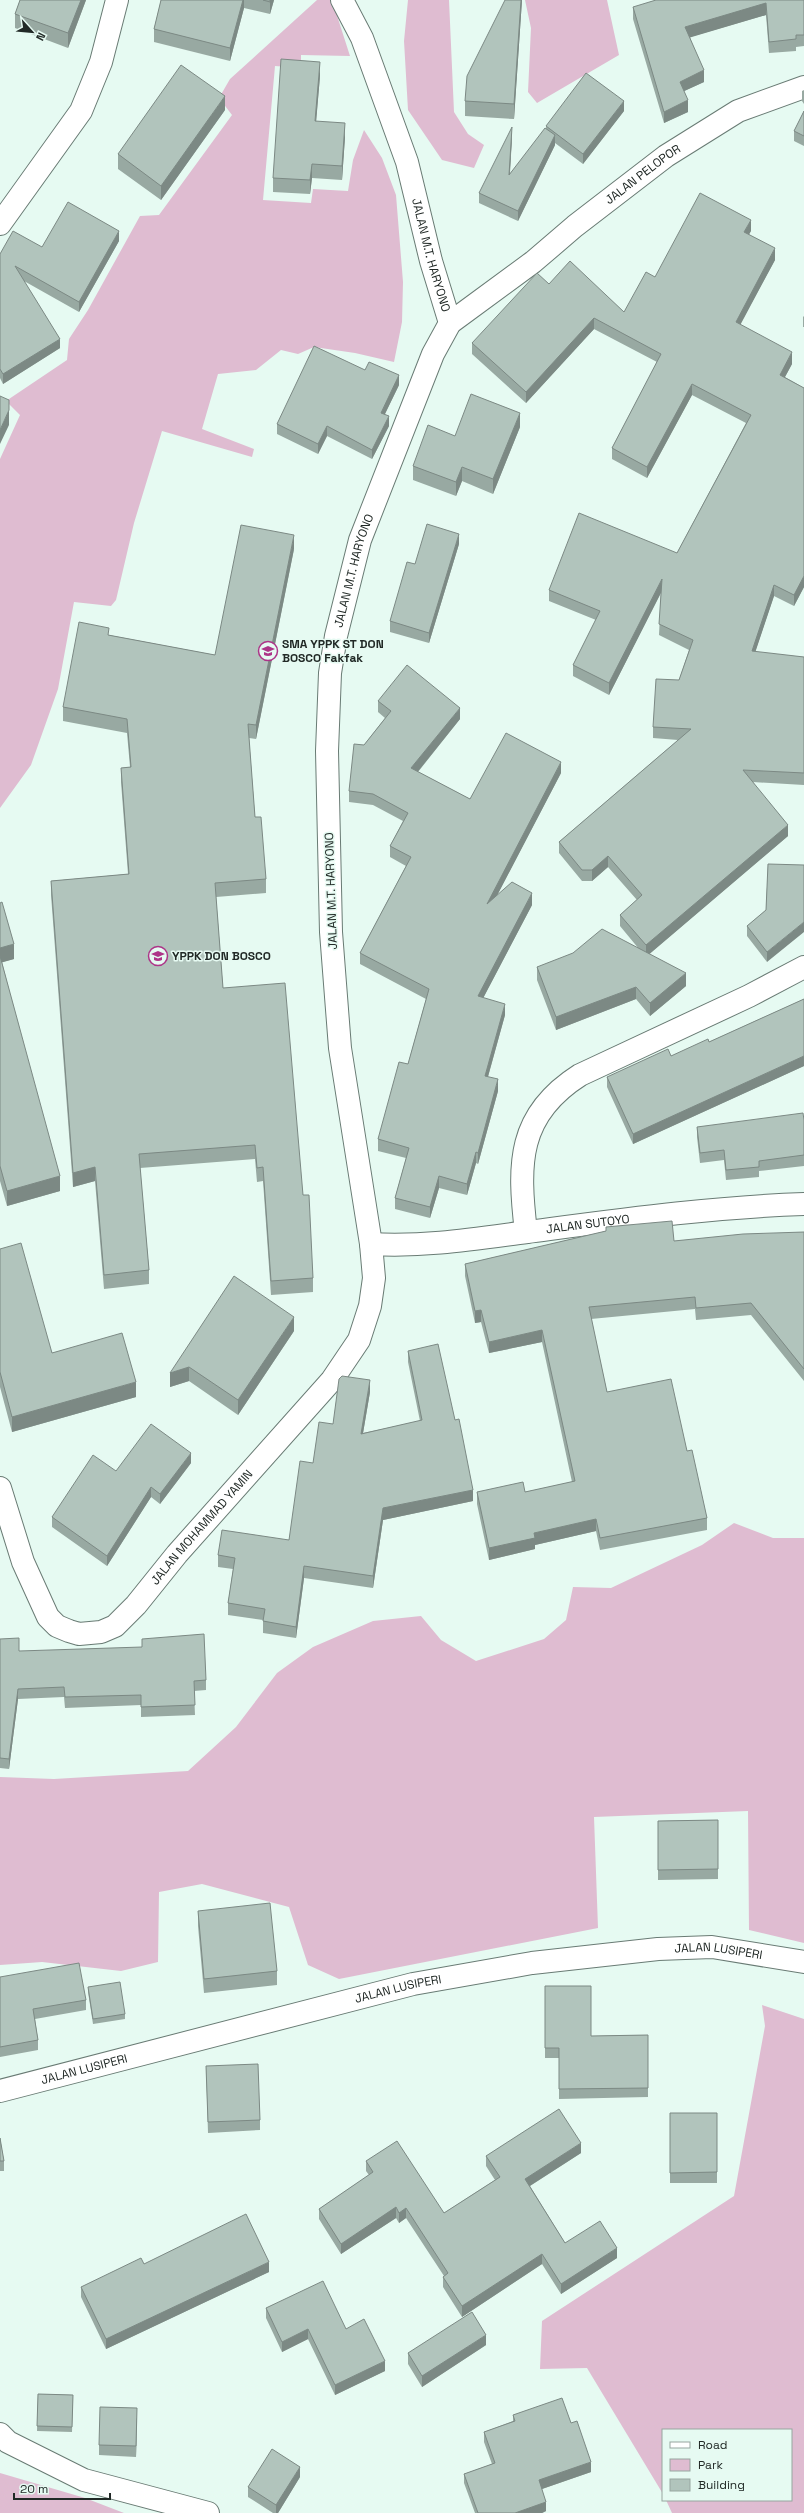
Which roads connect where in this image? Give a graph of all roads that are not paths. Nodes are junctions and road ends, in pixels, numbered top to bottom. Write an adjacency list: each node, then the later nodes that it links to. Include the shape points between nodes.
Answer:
1 (118, 0): 4 (main road, via 101,62 81,111)
2 (342, 0): 5 (main road, JALAN M.T. HARYONO, via 362,38 407,162 431,260)
3 (804, 87): 5 (main road, JALAN PELOPOR, via 738,111 666,156 533,262)
4 (0, 224)
5 (450, 323): 9 (main road, JALAN M.T. HARYONO, via 433,354 360,540 330,672 327,751 331,932 340,1048)
6 (804, 967): 8 (main road, via 749,996 580,1075 559,1088 543,1106 525,1143 522,1195)
7 (804, 1204): 8 (main road, JALAN SUTOYO, via 672,1215)
8 (526, 1232): 9 (main road, JALAN SUTOYO, via 465,1242 406,1246)
9 (371, 1244): 10 (main road, JALAN MOHAMMAD YAMIN, via 374,1278 370,1306 359,1340 332,1380 115,1626 101,1632 79,1634 56,1626 48,1617 23,1562)
10 (0, 1488)
11 (804, 1962): 12 (main road, JALAN LUSIPERI, via 712,1947 658,1949 524,1964 413,1984)
12 (0, 2091)
13 (0, 2434): 14 (main road, via 8,2442 84,2480)
14 (208, 2513)

